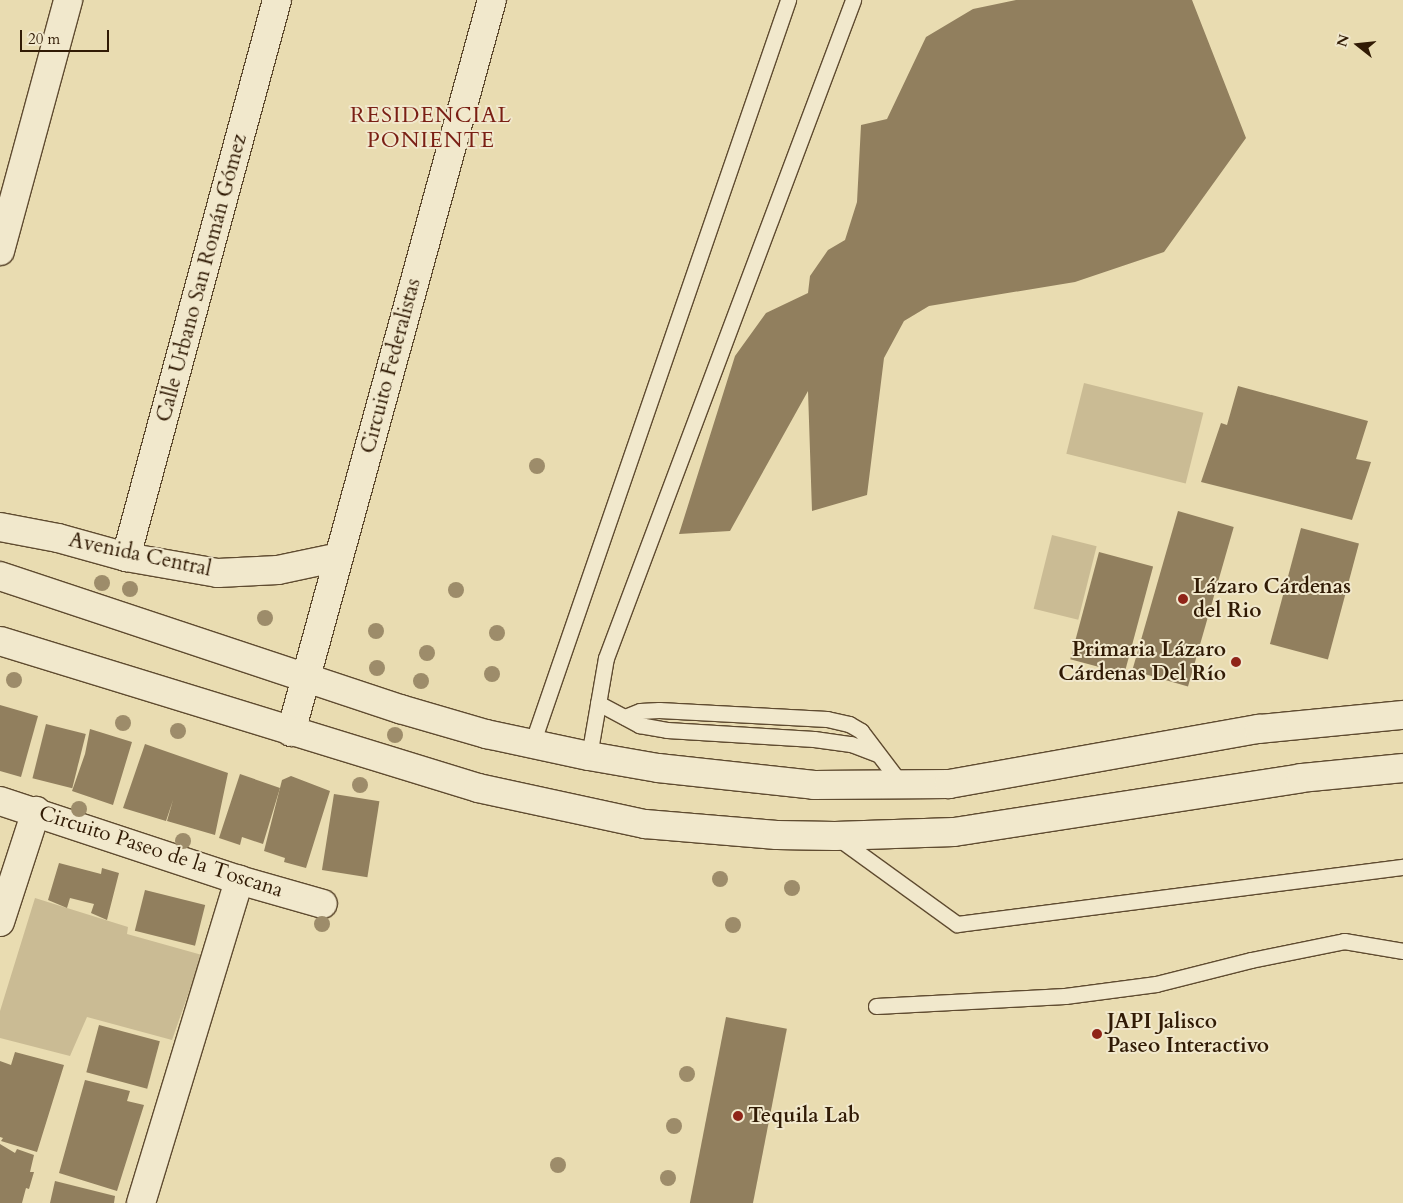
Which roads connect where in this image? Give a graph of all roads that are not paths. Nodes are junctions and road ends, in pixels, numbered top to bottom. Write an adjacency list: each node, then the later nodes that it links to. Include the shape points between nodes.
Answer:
1 (68, 0): 6 (main road)
2 (277, 0): 8 (main road, Calle Urbano San Román Gómez)
3 (492, 0): 9 (main road, Circuito Federalistas)
4 (788, 0): 17 (lane)
5 (852, 0): 13 (lane, via 606,658)
6 (0, 251)
7 (0, 527): 8 (main road, Avenida Central, via 58,538)
8 (126, 557): 9 (main road, Avenida Central, via 218,573 278,570)
9 (339, 557): 12 (main road, Circuito Federalistas)
10 (0, 576): 12 (main road)
11 (0, 641): 16 (main road)
12 (305, 677): 16 (main road, Circuito Federalistas); 17 (main road, via 486,734)
13 (598, 703): 15 (lane); 19 (lane)
14 (1403, 715): 21 (main road, via 1259,729 950,784)
15 (625, 717): 18 (lane, via 639,725 667,730 814,739 851,744); 18 (lane, via 640,710 660,710 827,719 849,724 861,731)
16 (291, 732): 24 (main road, via 478,788 645,824 777,835)
17 (532, 744): 19 (main road)
18 (877, 754): 21 (lane)
19 (589, 756): 21 (main road, via 658,768 814,785)
20 (1403, 768): 24 (main road, via 1301,778 954,832)
21 (902, 785)
22 (0, 801): 23 (main road, Circuito Paseo de la Toscana)
23 (36, 811): 26 (main road, Circuito Paseo de la Toscana); 28 (main road)
24 (835, 836): 25 (lane, via 957,924)
25 (1403, 867)
26 (239, 880): 27 (main road, Circuito Paseo de la Toscana); 31 (main road)
27 (323, 904)
28 (0, 922)
29 (1403, 951): 30 (lane, via 1344,941 1156,984 1065,996)
30 (876, 1006)
31 (141, 1203)

